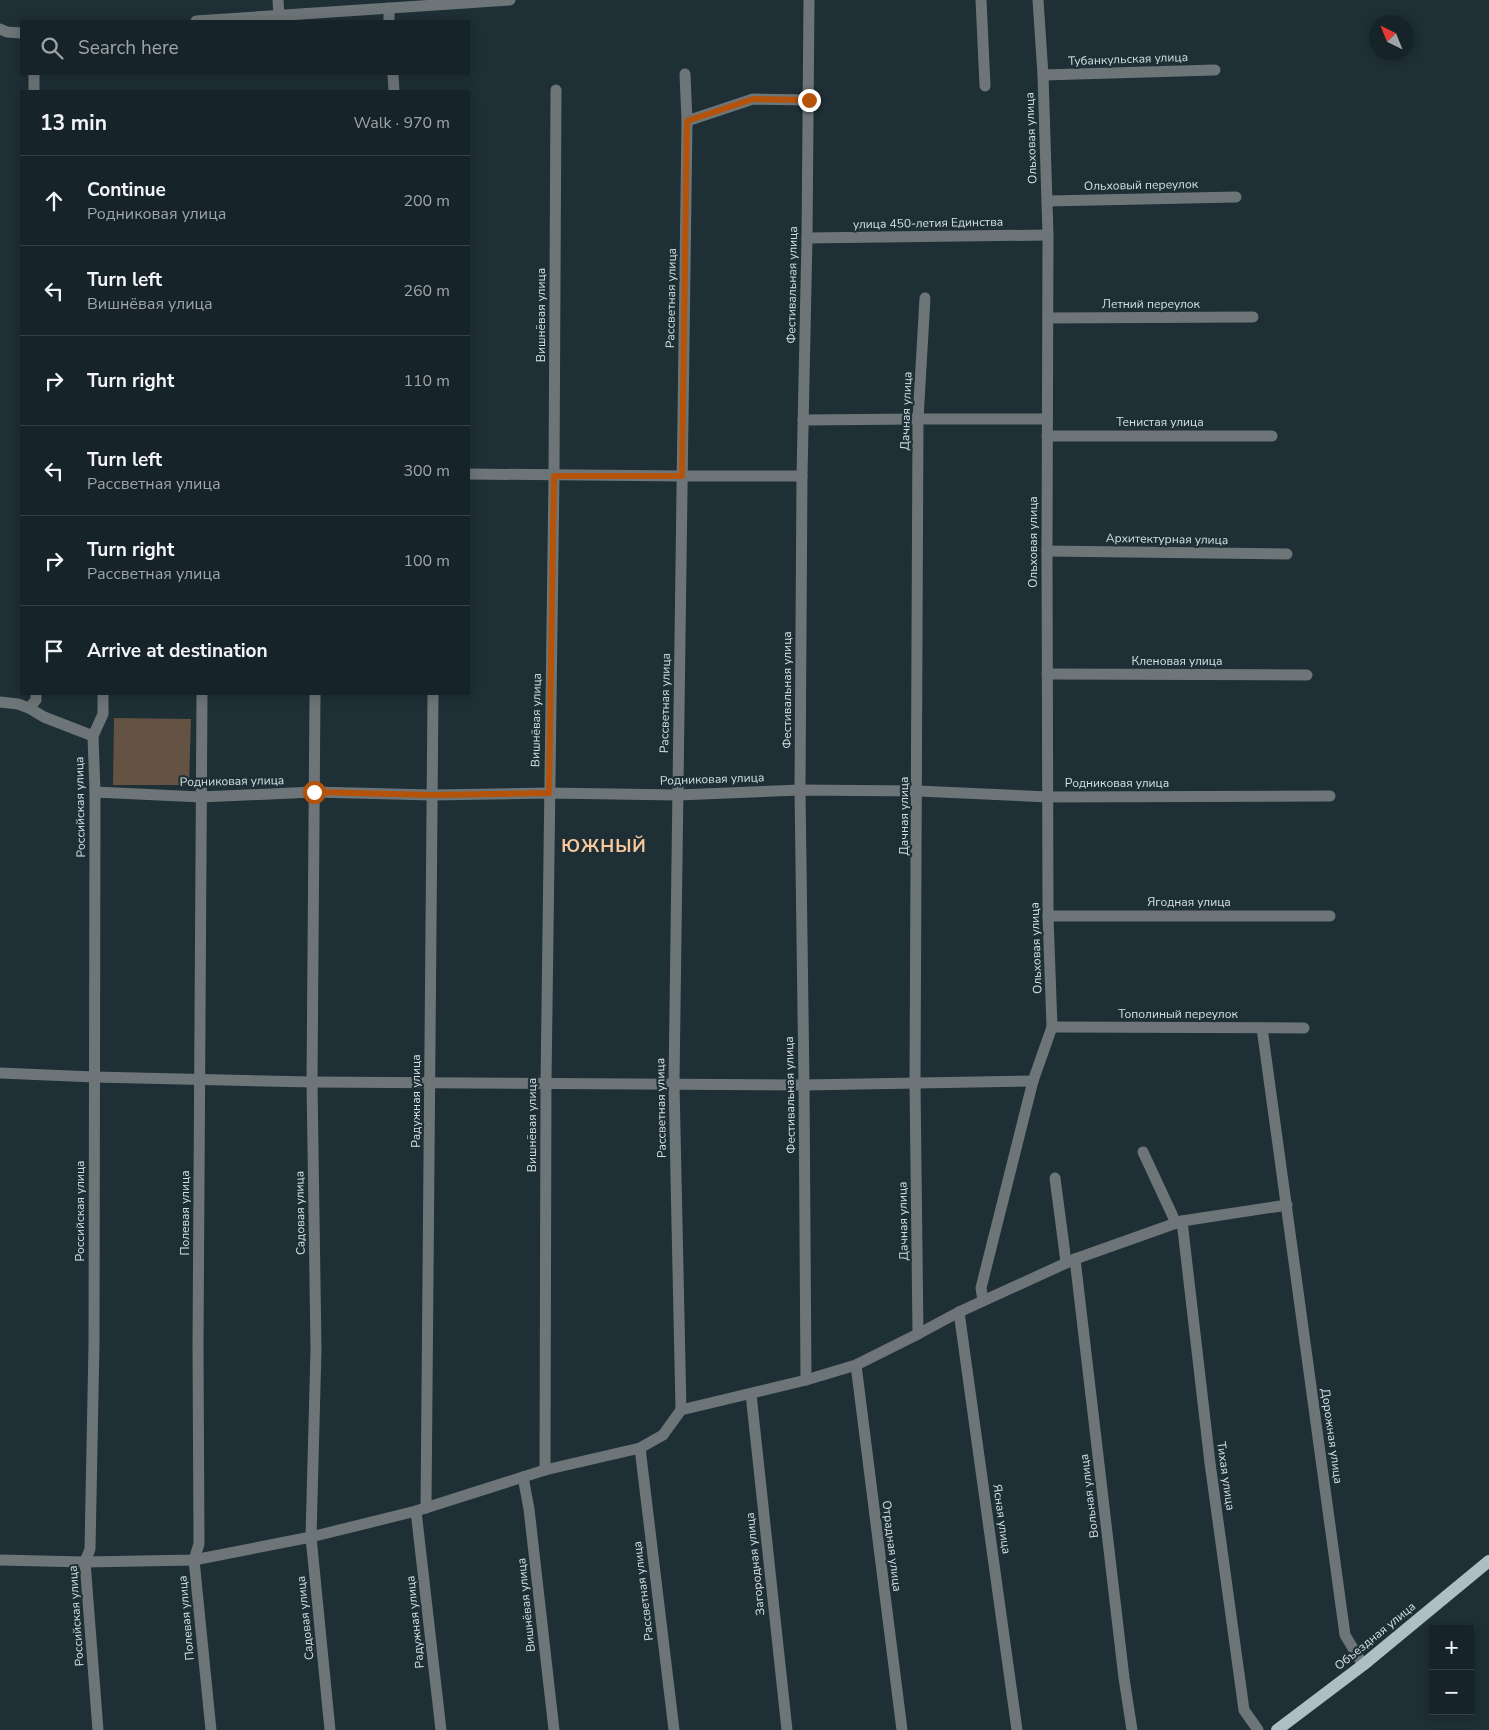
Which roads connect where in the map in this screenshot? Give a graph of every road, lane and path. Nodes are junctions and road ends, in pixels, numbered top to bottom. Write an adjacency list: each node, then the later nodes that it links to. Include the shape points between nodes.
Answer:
1 (278, 0): 7 (street)
2 (510, 0): 6 (street)
3 (809, 0): 21 (street, Фестивальная улица)
4 (981, 0): 17 (street)
5 (1038, 0): 16 (street, Ольховая улица)
6 (389, 8): 7 (street); 9 (street)
7 (279, 16): 8 (street)
8 (213, 20)
9 (390, 20)
10 (0, 29): 11 (street)
11 (20, 33)
12 (1214, 70): 16 (street, Тубанкульская улица)
13 (685, 74): 22 (street, Рассветная улица)
14 (34, 75): 18 (street)
15 (393, 75): 19 (street)
16 (1043, 75): 24 (street, Ольховая улица)
17 (985, 86)
18 (34, 90)
19 (394, 90)
20 (556, 90): 36 (street, Вишнёвая улица)
21 (809, 100): 22 (street, via 753,99); 26 (street, Фестивальная улица)
22 (687, 121): 37 (street, Рассветная улица)
23 (1236, 197): 24 (street, Ольховый переулок)
24 (1048, 201): 25 (street, Ольховая улица)
25 (1048, 235): 26 (street, улица 450-летия Единства); 29 (street, Ольховая улица)
26 (807, 238): 32 (street, Фестивальная улица)
27 (925, 298): 30 (street, Дачная улица)
28 (1253, 317): 29 (street, Летний переулок)
29 (1048, 318): 31 (street, Ольховая улица)
30 (918, 418): 31 (street); 32 (street); 52 (street, Дачная улица)
31 (1047, 419): 33 (street, Ольховая улица)
32 (803, 420): 38 (street, Фестивальная улица)
33 (1047, 436): 34 (street, Тенистая улица); 39 (street, Ольховая улица)
34 (1272, 436)
35 (470, 474): 36 (street)
36 (554, 476): 37 (street); 55 (street, Вишнёвая улица)
37 (682, 476): 38 (street); 57 (street, Рассветная улица)
38 (802, 476): 51 (street, Фестивальная улица)
39 (1047, 551): 40 (street, Архитектурная улица); 41 (street, Ольховая улица)
40 (1287, 554)
41 (1047, 674): 42 (street, Кленовая улица); 59 (street, Ольховая улица)
42 (1307, 675)
43 (36, 695): 49 (street)
44 (103, 695): 50 (street, Российская улица, via 103,714)
45 (202, 695): 60 (street, Полевая улица)
46 (315, 695): 54 (street, Садовая улица)
47 (433, 695): 56 (street, Радужная улица)
48 (0, 702): 49 (street)
49 (29, 708): 50 (street)
50 (93, 736): 53 (street, Российская улица)
51 (800, 790): 52 (street, Родниковая улица); 57 (street, Родниковая улица); 75 (street, Фестивальная улица)
52 (918, 791): 59 (street, Родниковая улица); 74 (street, Дачная улица)
53 (95, 792): 60 (street, Родниковая улица); 67 (street, Российская улица)
54 (314, 792): 56 (street, Родниковая улица); 60 (street, Родниковая улица); 70 (street, Садовая улица)
55 (549, 793): 56 (street, Родниковая улица); 57 (street, Родниковая улица); 72 (street, Вишнёвая улица)
56 (432, 795): 71 (street, Радужная улица)
57 (678, 795): 73 (street, Рассветная улица)
58 (1330, 796): 59 (street, Родниковая улица)
59 (1048, 797): 61 (street, Ольховая улица)
60 (201, 798): 68 (street, Полевая улица)
61 (1048, 916): 62 (street, Ягодная улица); 63 (street, Ольховая улица)
62 (1330, 916)
63 (1052, 1027): 64 (street, Тополиный переулок); 69 (street, Ольховая улица)
64 (1262, 1028): 65 (street, Тополиный переулок); 78 (street, Дорожная улица)
65 (1304, 1028)
66 (0, 1073): 67 (street)
67 (94, 1077): 68 (street); 96 (street, Российская улица, via 94,1354 90,1549)
68 (200, 1080): 70 (street); 94 (street, Полевая улица, via 199,1544)
69 (1033, 1081): 74 (street); 81 (street, Ольховая улица, via 981,1288)
70 (312, 1082): 71 (street); 92 (street, Садовая улица, via 316,1349)
71 (430, 1082): 72 (street); 91 (street, Радужная улица)
72 (546, 1083): 73 (street); 89 (street, Вишнёвая улица)
73 (674, 1083): 75 (street); 87 (street, Рассветная улица)
74 (915, 1083): 75 (street); 83 (street, Дачная улица)
75 (804, 1085): 85 (street, Фестивальная улица)
76 (1143, 1152): 79 (street, Тихая улица)
77 (1055, 1178): 80 (street, Вольная улица)
78 (1287, 1205): 79 (street); 97 (street, Дорожная улица, via 1345,1635)
79 (1179, 1222): 80 (street); 108 (street, Тихая улица, via 1244,1710)
80 (1070, 1260): 81 (street); 107 (street, Вольная улица)
81 (983, 1300): 82 (street)
82 (958, 1312): 83 (street); 106 (street, Ясная улица)
83 (918, 1334): 84 (street)
84 (856, 1364): 85 (street); 105 (street, Отрадная улица)
85 (806, 1380): 86 (street)
86 (751, 1394): 87 (street); 104 (street, Загородная улица)
87 (681, 1410): 88 (street, via 663,1435)
88 (640, 1448): 89 (street); 103 (street, Рассветная улица)
89 (545, 1470): 90 (street)
90 (523, 1477): 91 (street); 102 (street, Вишнёвая улица, via 530,1510)
91 (421, 1510): 92 (street); 101 (street, Радужная улица)
92 (311, 1537): 94 (street); 100 (street, Садовая улица)
93 (0, 1560): 96 (street)
94 (194, 1560): 96 (street); 99 (street, Полевая улица)
95 (1489, 1561): 97 (main road, Объездная улица)
96 (85, 1562): 98 (street, Российская улица)
97 (1363, 1665): 109 (main road, Объездная улица)
98 (98, 1730)
99 (211, 1730)
100 (330, 1730)
101 (441, 1730)
102 (554, 1730)
103 (674, 1730)
104 (788, 1730)
105 (902, 1730)
106 (1017, 1730)
107 (1132, 1730)
108 (1258, 1730)
109 (1277, 1730)

